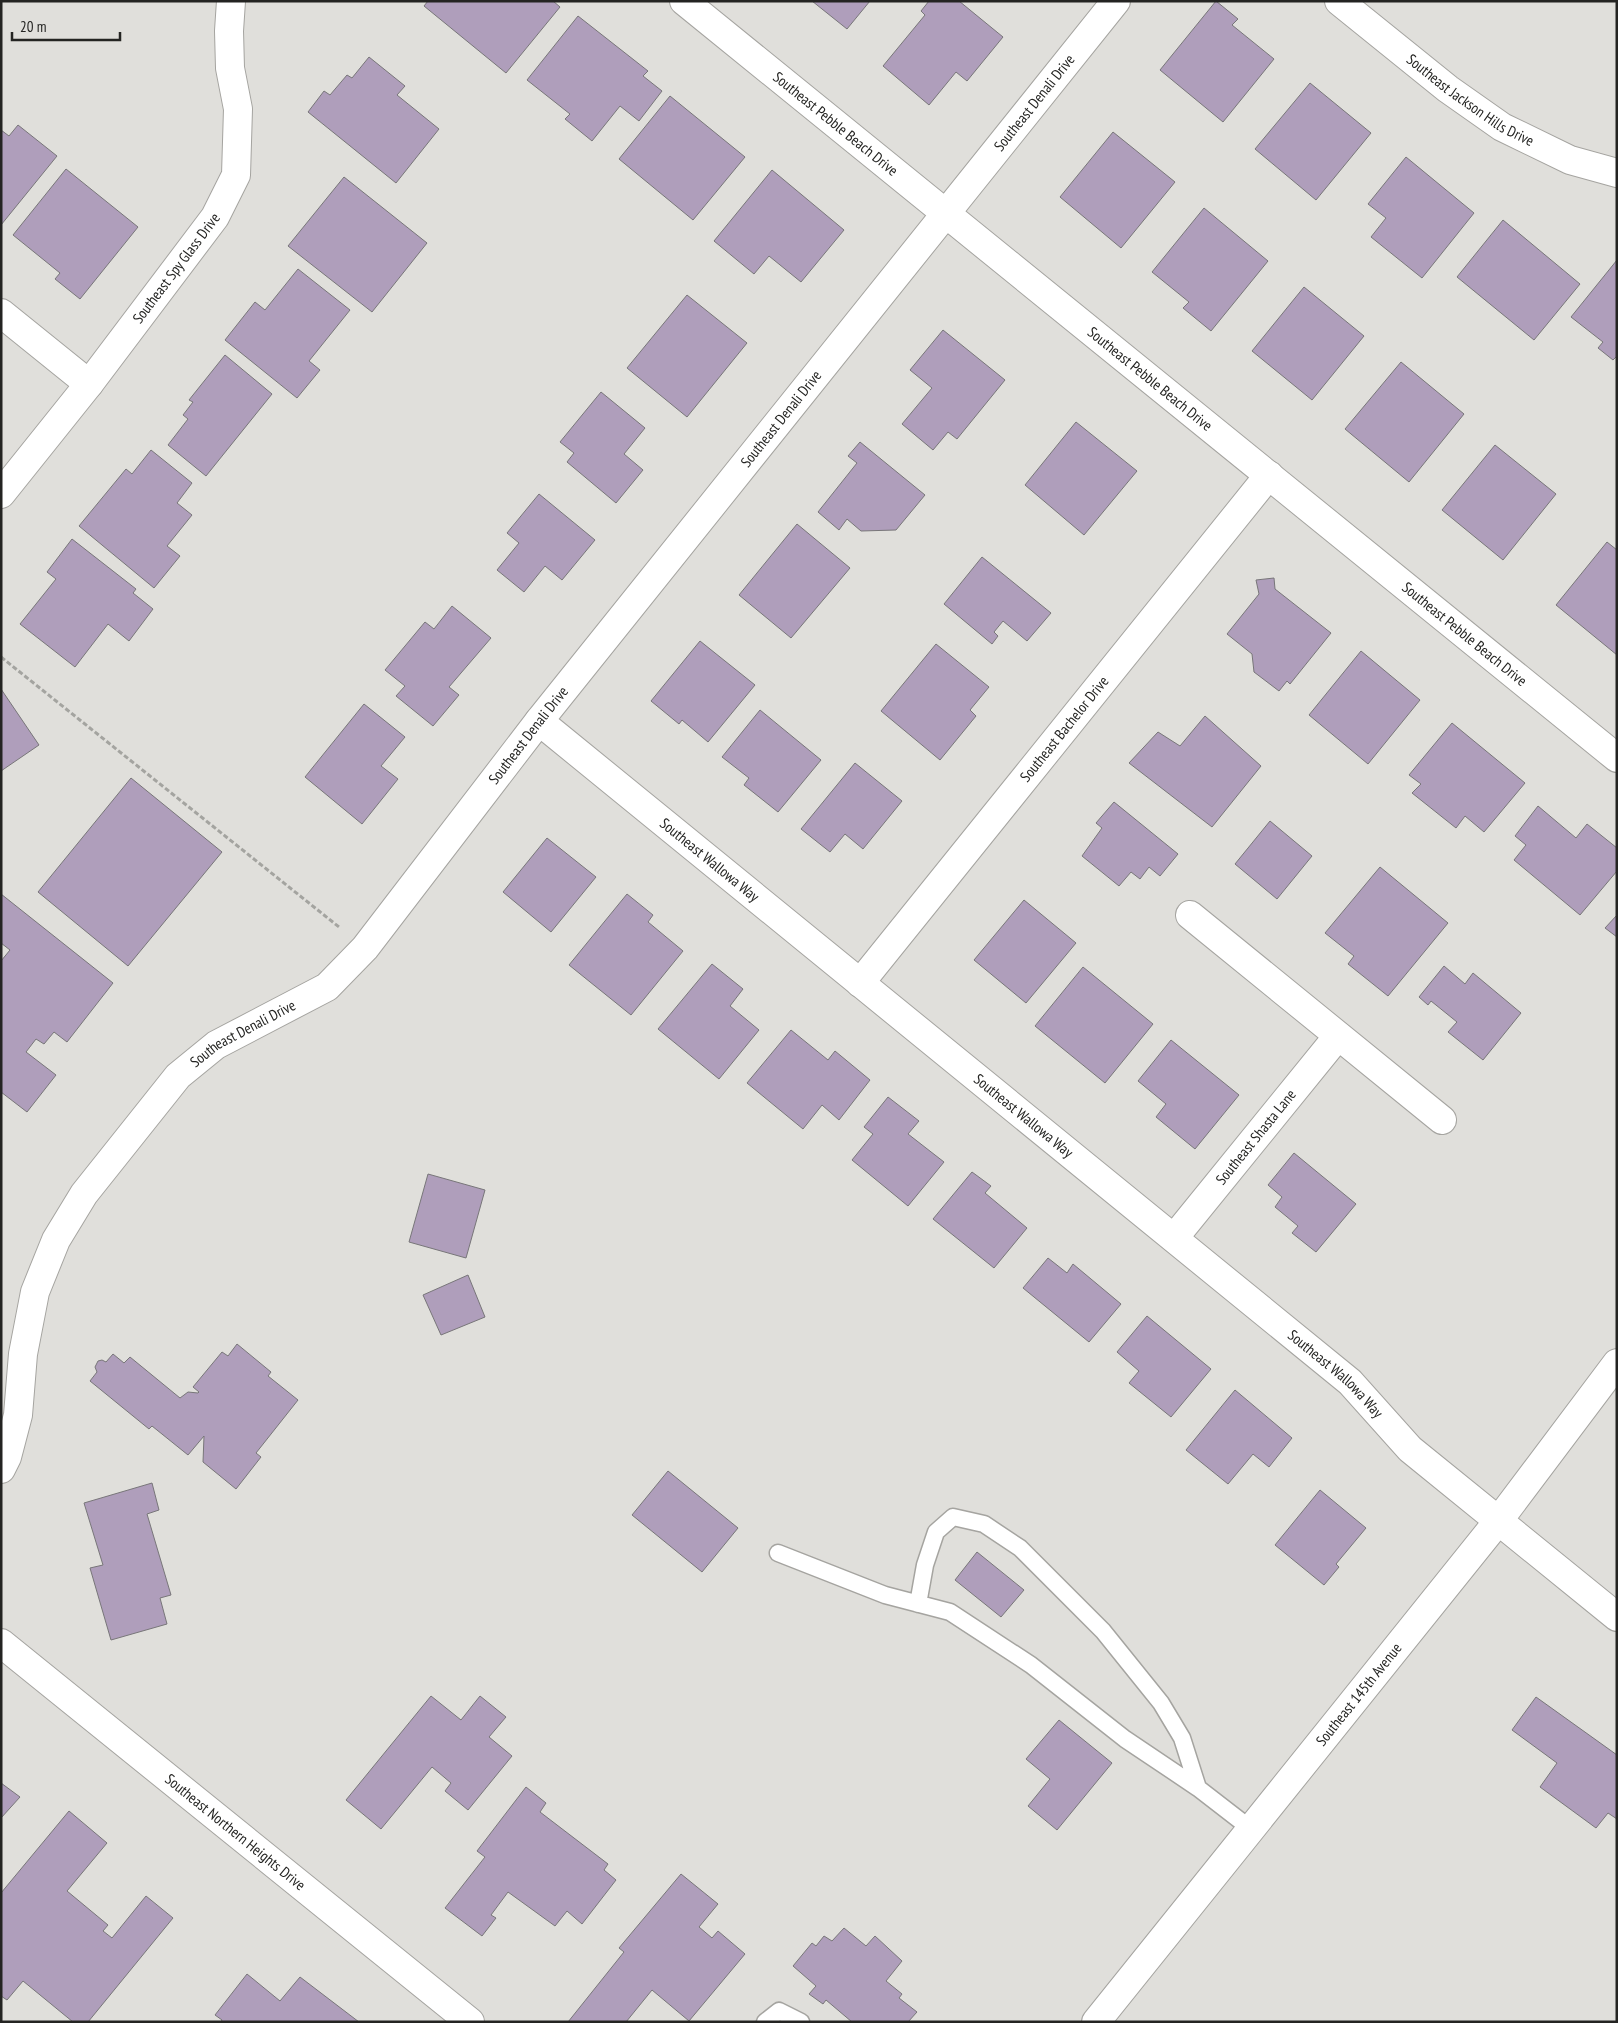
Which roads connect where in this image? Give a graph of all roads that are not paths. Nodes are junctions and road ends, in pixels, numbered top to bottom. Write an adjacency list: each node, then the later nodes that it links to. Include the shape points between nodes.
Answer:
1 (231, 1): 8 (street, Southeast Spy Glass Drive, via 228,31 230,68 238,109 236,175 215,217)
2 (684, 1): 6 (street, Southeast Pebble Beach Drive)
3 (1116, 1): 6 (street, Southeast Denali Drive)
4 (1339, 1): 5 (street, Southeast Jackson Hills Drive, via 1502,128 1570,160)
5 (1617, 173)
6 (945, 212): 9 (street, Southeast Pebble Beach Drive); 11 (street, Southeast Denali Drive)
7 (1, 313): 8 (street)
8 (89, 384): 10 (street, Southeast Spy Glass Drive)
9 (1269, 475): 12 (street, Southeast Pebble Beach Drive); 14 (street, Southeast Bachelor Drive)
10 (1, 494)
11 (539, 721): 14 (street, Southeast Wallowa Way); 19 (street, Southeast Denali Drive, via 364,948 327,988 216,1045 178,1076 84,1194 56,1240 35,1292 23,1354 18,1415)
12 (1617, 758)
13 (1190, 915): 15 (street)
14 (860, 983): 17 (street, Southeast Wallowa Way)
15 (1338, 1036): 16 (street); 17 (street, Southeast Shasta Lane)
16 (1442, 1120)
17 (1174, 1238): 20 (street, Southeast Wallowa Way, via 1350,1382 1410,1450)
18 (1617, 1363): 20 (street, Southeast 145th Avenue)
19 (1, 1469)
20 (1499, 1520): 23 (street, Southeast Wallowa Way); 26 (street, Southeast 145th Avenue)
21 (778, 1553): 22 (lane, via 885,1595)
22 (918, 1604): 25 (lane, via 950,1612 1031,1665 1125,1739); 25 (lane, via 925,1565 936,1532 953,1517 984,1524 1020,1548 1103,1631 1161,1703 1182,1738)
23 (1617, 1617)
24 (1, 1643): 27 (street, Southeast Northern Heights Drive)
25 (1198, 1788): 26 (lane)
26 (1251, 1829): 30 (street, Southeast 145th Avenue)
27 (470, 2022)
28 (765, 2022): 29 (lane, via 779,2011)
29 (801, 2022)
30 (1096, 2022)

